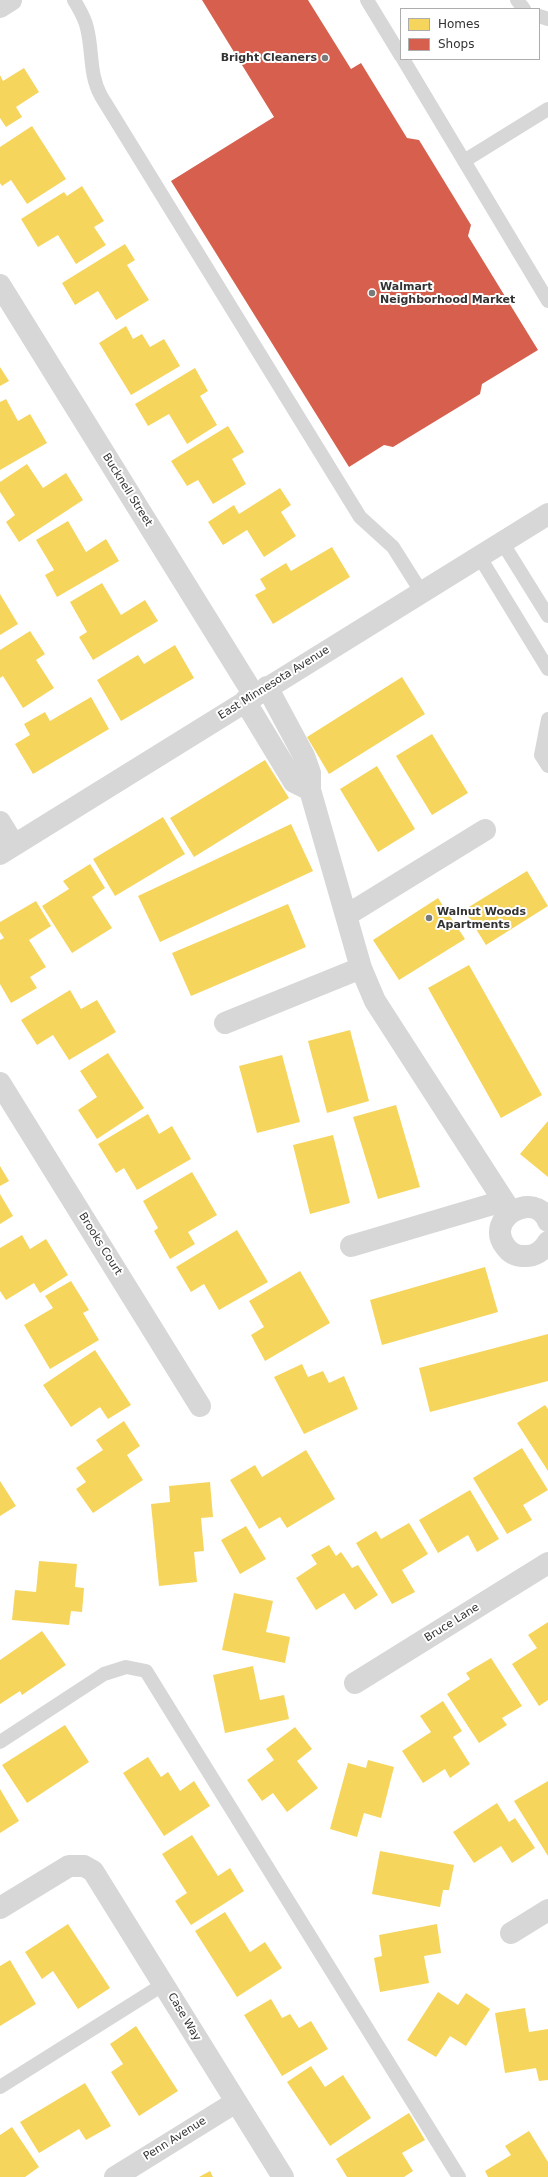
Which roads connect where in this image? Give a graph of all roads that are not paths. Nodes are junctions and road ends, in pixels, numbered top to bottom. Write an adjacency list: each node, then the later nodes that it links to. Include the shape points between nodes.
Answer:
1 (11, 0): 5 (street)
2 (74, 0): 16 (lane, via 86,23 92,72 101,96 360,517 393,547)
3 (367, 0): 7 (lane)
4 (517, 0): 6 (lane)
5 (0, 7)
6 (523, 8)
7 (400, 54)
8 (403, 60): 10 (lane)
9 (548, 110): 10 (lane)
10 (464, 161): 12 (lane)
11 (0, 285): 19 (street, Bucknell Street)
12 (548, 301)
13 (548, 514): 14 (street, East Minnesota Avenue)
14 (502, 542): 15 (street, East Minnesota Avenue); 17 (lane)
15 (479, 556): 16 (street, East Minnesota Avenue); 18 (lane)
16 (422, 592): 19 (street, East Minnesota Avenue)
17 (548, 616)
18 (548, 669)
19 (256, 694): 24 (street, East Minnesota Avenue); 25 (street, Bucknell Street, via 304,756 310,773 310,790)
20 (548, 719): 21 (lane, via 541,755)
21 (548, 766)
22 (0, 822): 24 (street)
23 (485, 830): 25 (street)
24 (7, 849)
25 (346, 915): 26 (street, Bucknell Street)
26 (361, 968): 27 (street); 29 (street, Bucknell Street, via 374,1001)
27 (225, 1023)
28 (0, 1083): 33 (street, Brooks Court)
29 (507, 1206): 30 (street, via 535,1208); 31 (street, via 501,1230 502,1242 508,1249 514,1254 530,1256 544,1248); 32 (street)
30 (548, 1221)
31 (548, 1242)
32 (351, 1246)
33 (200, 1406)
34 (548, 1563): 35 (street, Bruce Lane)
35 (355, 1683)
36 (0, 1742): 45 (lane, via 104,1674 126,1667 146,1671)
37 (0, 1908): 40 (street, Case Way, via 69,1866 80,1865 89,1868 96,1875)
38 (548, 1910): 39 (street)
39 (511, 1933)
40 (164, 1984): 41 (lane); 42 (street, Case Way)
41 (0, 2087)
42 (236, 2102): 43 (street, Penn Avenue); 44 (street, Case Way)
43 (115, 2177)
44 (283, 2177)
45 (459, 2177)

